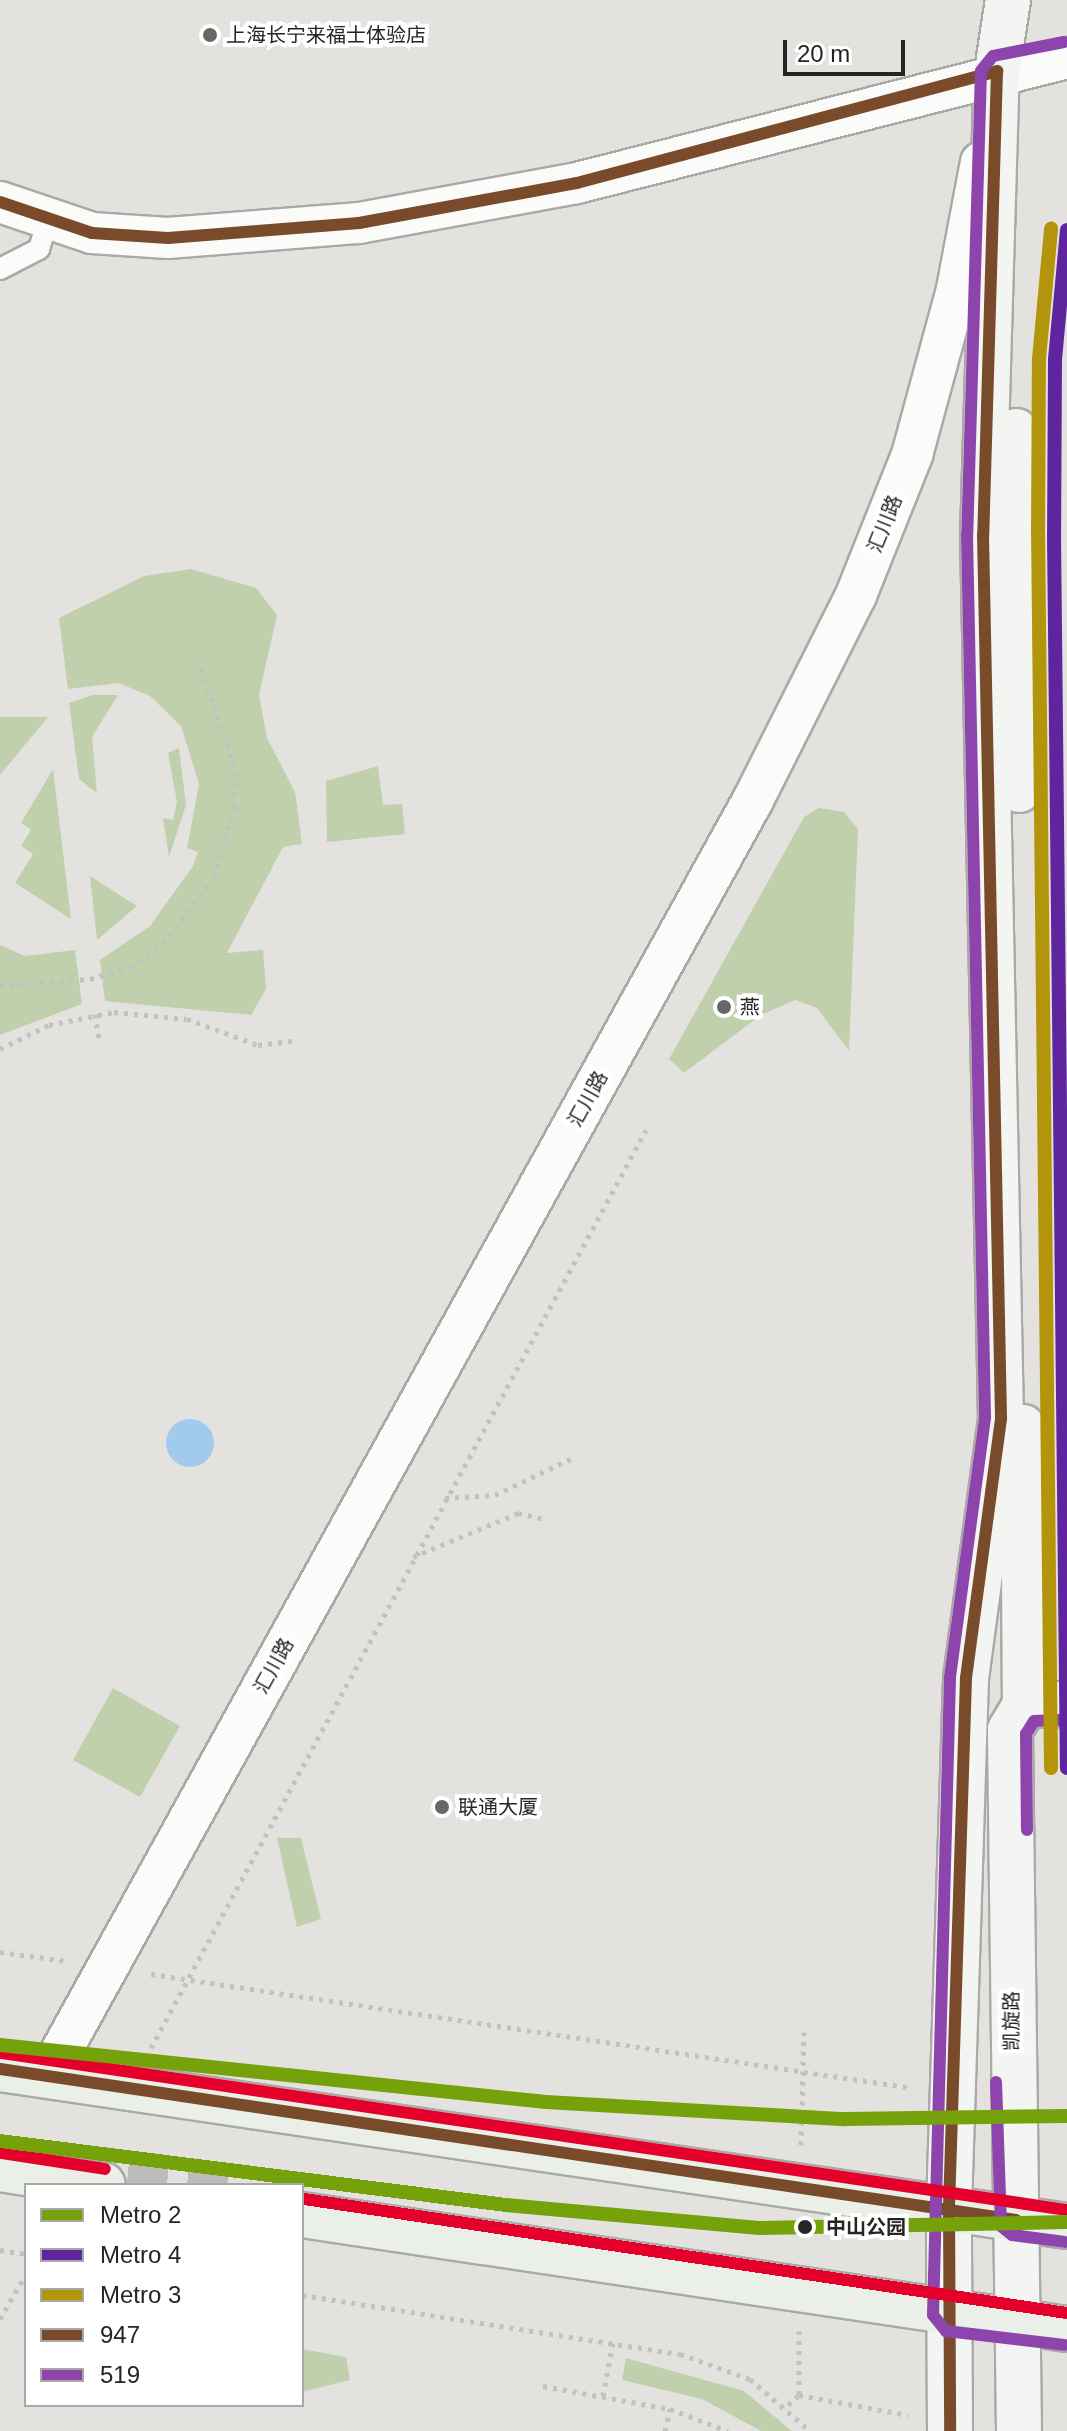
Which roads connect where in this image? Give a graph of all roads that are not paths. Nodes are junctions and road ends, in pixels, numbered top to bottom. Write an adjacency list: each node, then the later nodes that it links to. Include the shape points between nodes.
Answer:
1 (1008, 0): 3 (street)
2 (1067, 58): 3 (street)
3 (1010, 69): 5 (street, via 472,207 168,238 92,233); 7 (street); 9 (street, 汇川路, via 912,455 856,595 752,802); 12 (street, via 983,535 1001,1419 966,1678)
4 (0, 202): 5 (street)
5 (48, 219): 6 (lane, via 39,249)
6 (0, 269)
7 (1046, 1704): 14 (street, 凯旋路, via 1010,1730)
8 (0, 2069): 9 (main road)
9 (48, 2075): 12 (main road)
10 (1, 2171): 11 (main road)
11 (88, 2183)
12 (949, 2208): 14 (main road); 16 (street)
13 (304, 2215): 16 (main road)
14 (1016, 2219): 15 (main road); 17 (street, 凯旋路)
15 (1067, 2226)
16 (949, 2315): 17 (main road); 19 (street)
17 (1018, 2322): 18 (main road); 20 (street, 凯旋路)
18 (1067, 2329)
19 (950, 2431)
20 (1019, 2431)

